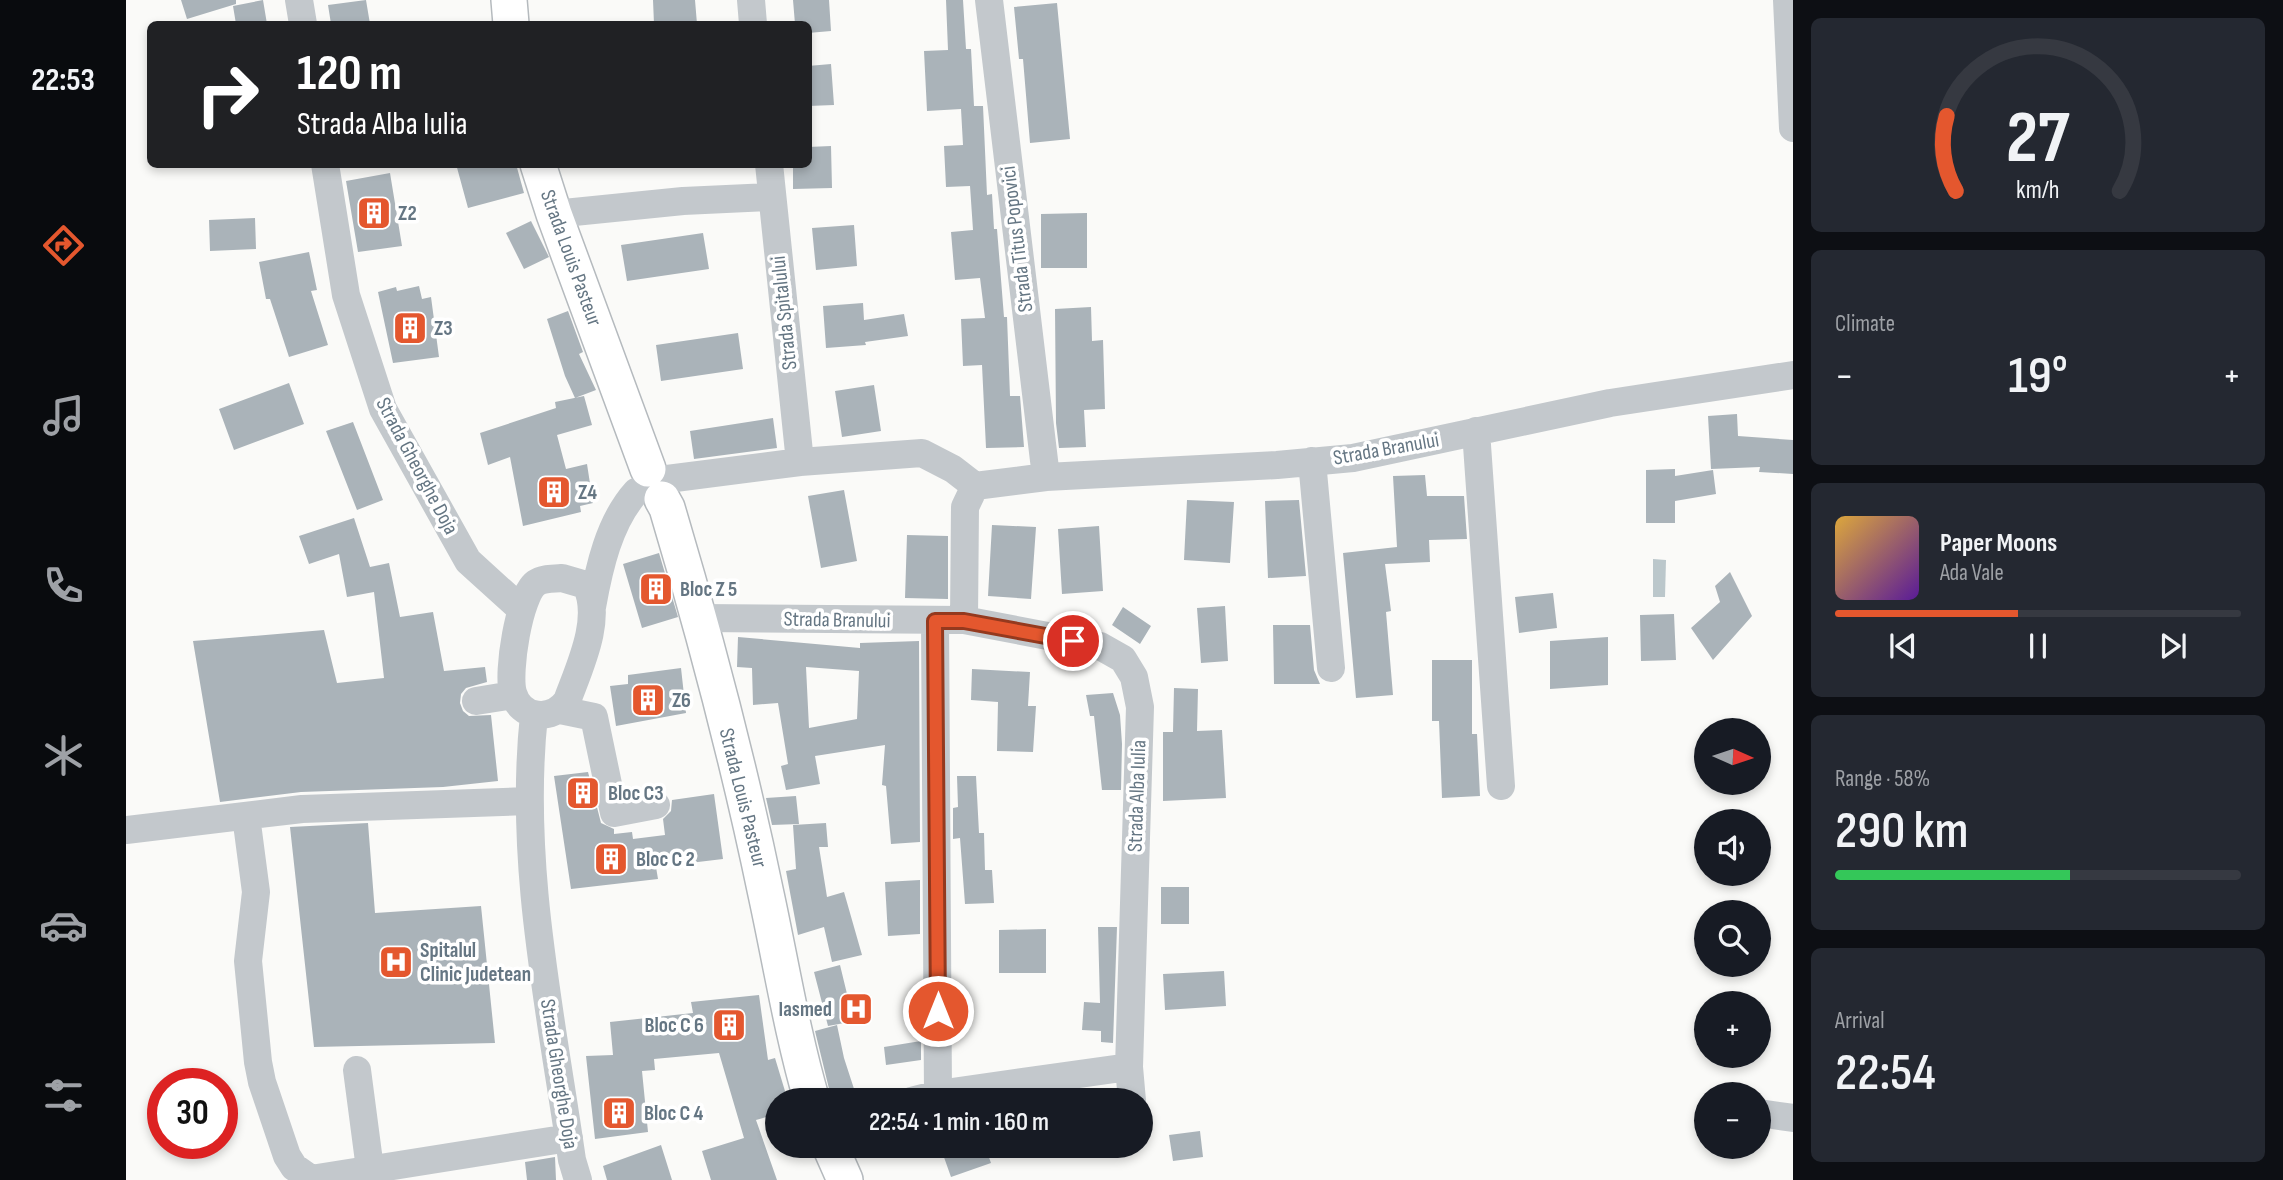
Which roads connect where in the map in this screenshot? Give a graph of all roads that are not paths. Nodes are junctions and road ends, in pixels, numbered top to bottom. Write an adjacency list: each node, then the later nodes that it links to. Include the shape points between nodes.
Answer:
1 (299, 0): 6 (street)
2 (509, 0): 7 (main road)
3 (751, 0): 8 (street)
4 (989, 0): 19 (street, Strada Titus Popovici)
5 (1787, 0): 9 (street)
6 (302, 21)
7 (511, 21)
8 (753, 21)
9 (1793, 128)
10 (326, 168): 25 (street, Strada Gheorghe Doja, via 346,295 383,409 468,561)
11 (539, 168): 14 (main road, Strada Louis Pasteur)
12 (769, 168): 13 (street, Strada Spitalului)
13 (772, 197): 14 (street); 17 (street, Strada Spitalului)
14 (554, 214): 20 (main road, Strada Louis Pasteur)
15 (1793, 375): 16 (street, Strada Branului, via 1642,398)
16 (1476, 431): 18 (street, Strada Branului, via 1353,458); 35 (street)
17 (800, 461): 20 (street); 21 (street, via 922,453)
18 (1312, 461): 19 (street, Strada Branului); 31 (street)
19 (1046, 477): 21 (street, Strada Branului)
20 (653, 485): 22 (street, Strada Gheorghe Doja, via 622,511); 28 (main road, Strada Louis Pasteur, via 667,509)
21 (975, 486): 30 (street, via 965,507)
22 (602, 561): 23 (street); 26 (street, Strada Gheorghe Doja)
23 (571, 580): 24 (street); 26 (street, via 586,585)
24 (537, 583): 25 (street); 27 (street)
25 (500, 589): 27 (street, Strada Gheorghe Doja)
26 (592, 607): 34 (street, Strada Gheorghe Doja, via 567,701)
27 (521, 609): 32 (street, via 511,672)
28 (700, 618): 29 (street, Strada Branului); 42 (main road, Strada Louis Pasteur)
29 (935, 621): 30 (street, Strada Branului); 43 (street)
30 (964, 621): 40 (street, Strada Alba Iulia, via 1100,646 1123,659 1134,677 1140,707)
31 (1331, 668)
32 (513, 695): 33 (street); 34 (street, via 517,703)
33 (476, 701)
34 (547, 713): 36 (street, Strada Gheorghe Doja); 37 (street, via 594,717 614,813)
35 (1501, 786)
36 (528, 801): 38 (street, via 354,806); 48 (street, Strada Gheorghe Doja, via 546,991)
37 (656, 805)
38 (246, 816): 39 (street); 50 (street, via 256,892 248,961 258,1062 287,1156 311,1178)
39 (126, 831)
40 (1129, 1067): 44 (street); 45 (street, Strada Alba Iulia)
41 (357, 1069): 50 (street)
42 (810, 1088)
43 (925, 1088)
44 (986, 1088)
45 (1131, 1088)
46 (1771, 1114): 47 (street)
47 (1793, 1118)
48 (569, 1138): 50 (street); 51 (street, Strada Gheorghe Doja)
49 (835, 1158): 52 (main road)
50 (370, 1168)
51 (578, 1180)
52 (845, 1180)

